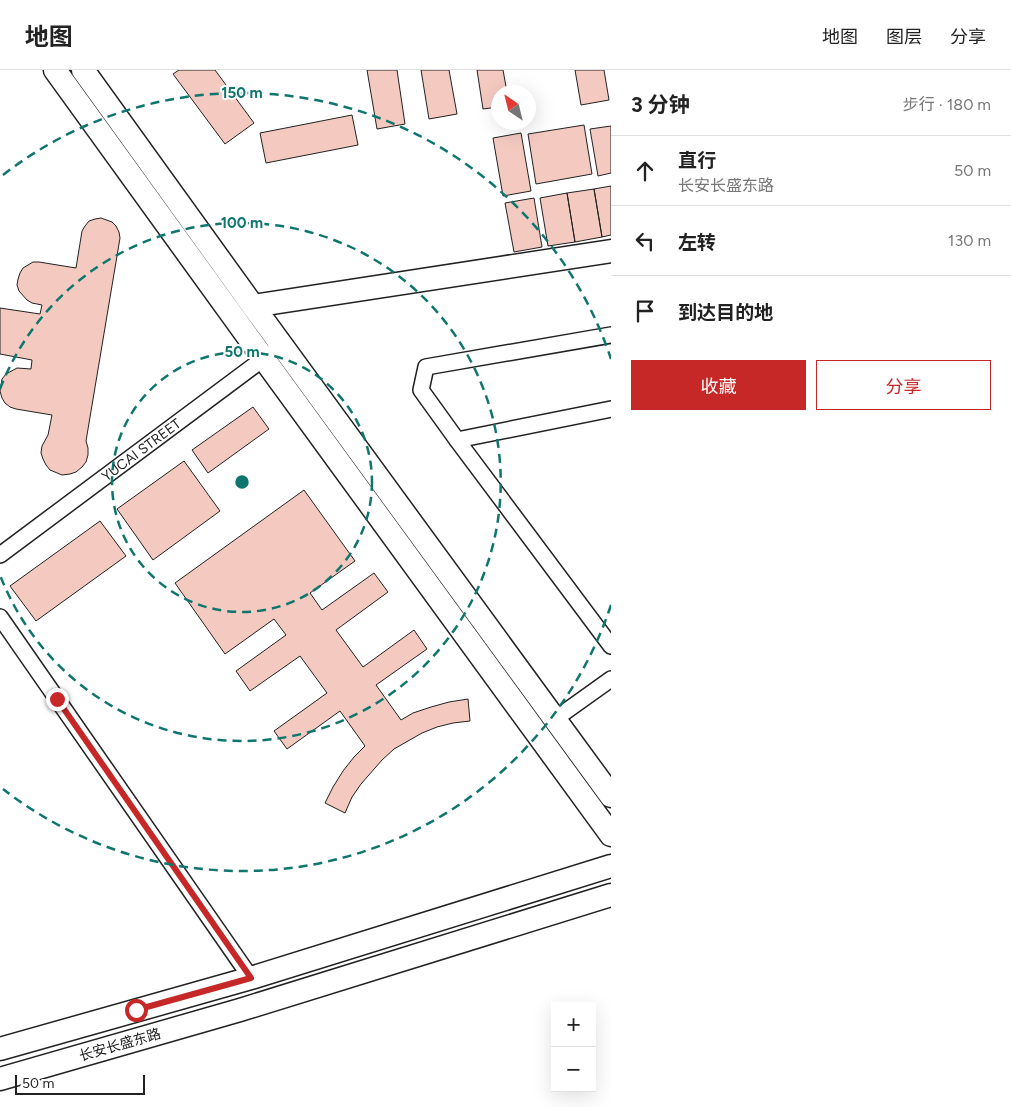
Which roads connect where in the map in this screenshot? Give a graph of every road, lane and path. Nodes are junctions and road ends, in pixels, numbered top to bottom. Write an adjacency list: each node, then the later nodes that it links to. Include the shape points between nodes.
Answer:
1 (55, 70): 7 (street)
2 (83, 70): 4 (street)
3 (611, 251): 4 (street)
4 (253, 306): 6 (street)
5 (611, 335): 9 (street, via 426,367 421,390)
6 (282, 345): 7 (street, YUCAI STREET); 14 (street)
7 (264, 359): 10 (street, YUCAI STREET); 16 (street)
8 (611, 409): 9 (street)
9 (457, 440): 12 (street)
10 (0, 555)
11 (0, 617): 19 (street)
12 (611, 646)
13 (611, 678): 14 (street)
14 (555, 719): 15 (street)
15 (611, 796)
16 (611, 835)
17 (611, 866): 19 (street, 长安长盛东路)
18 (611, 895): 21 (street, 长安长盛东路, via 240,1010)
19 (240, 981): 20 (street, 长安长盛东路)
20 (0, 1049)
21 (0, 1079)

